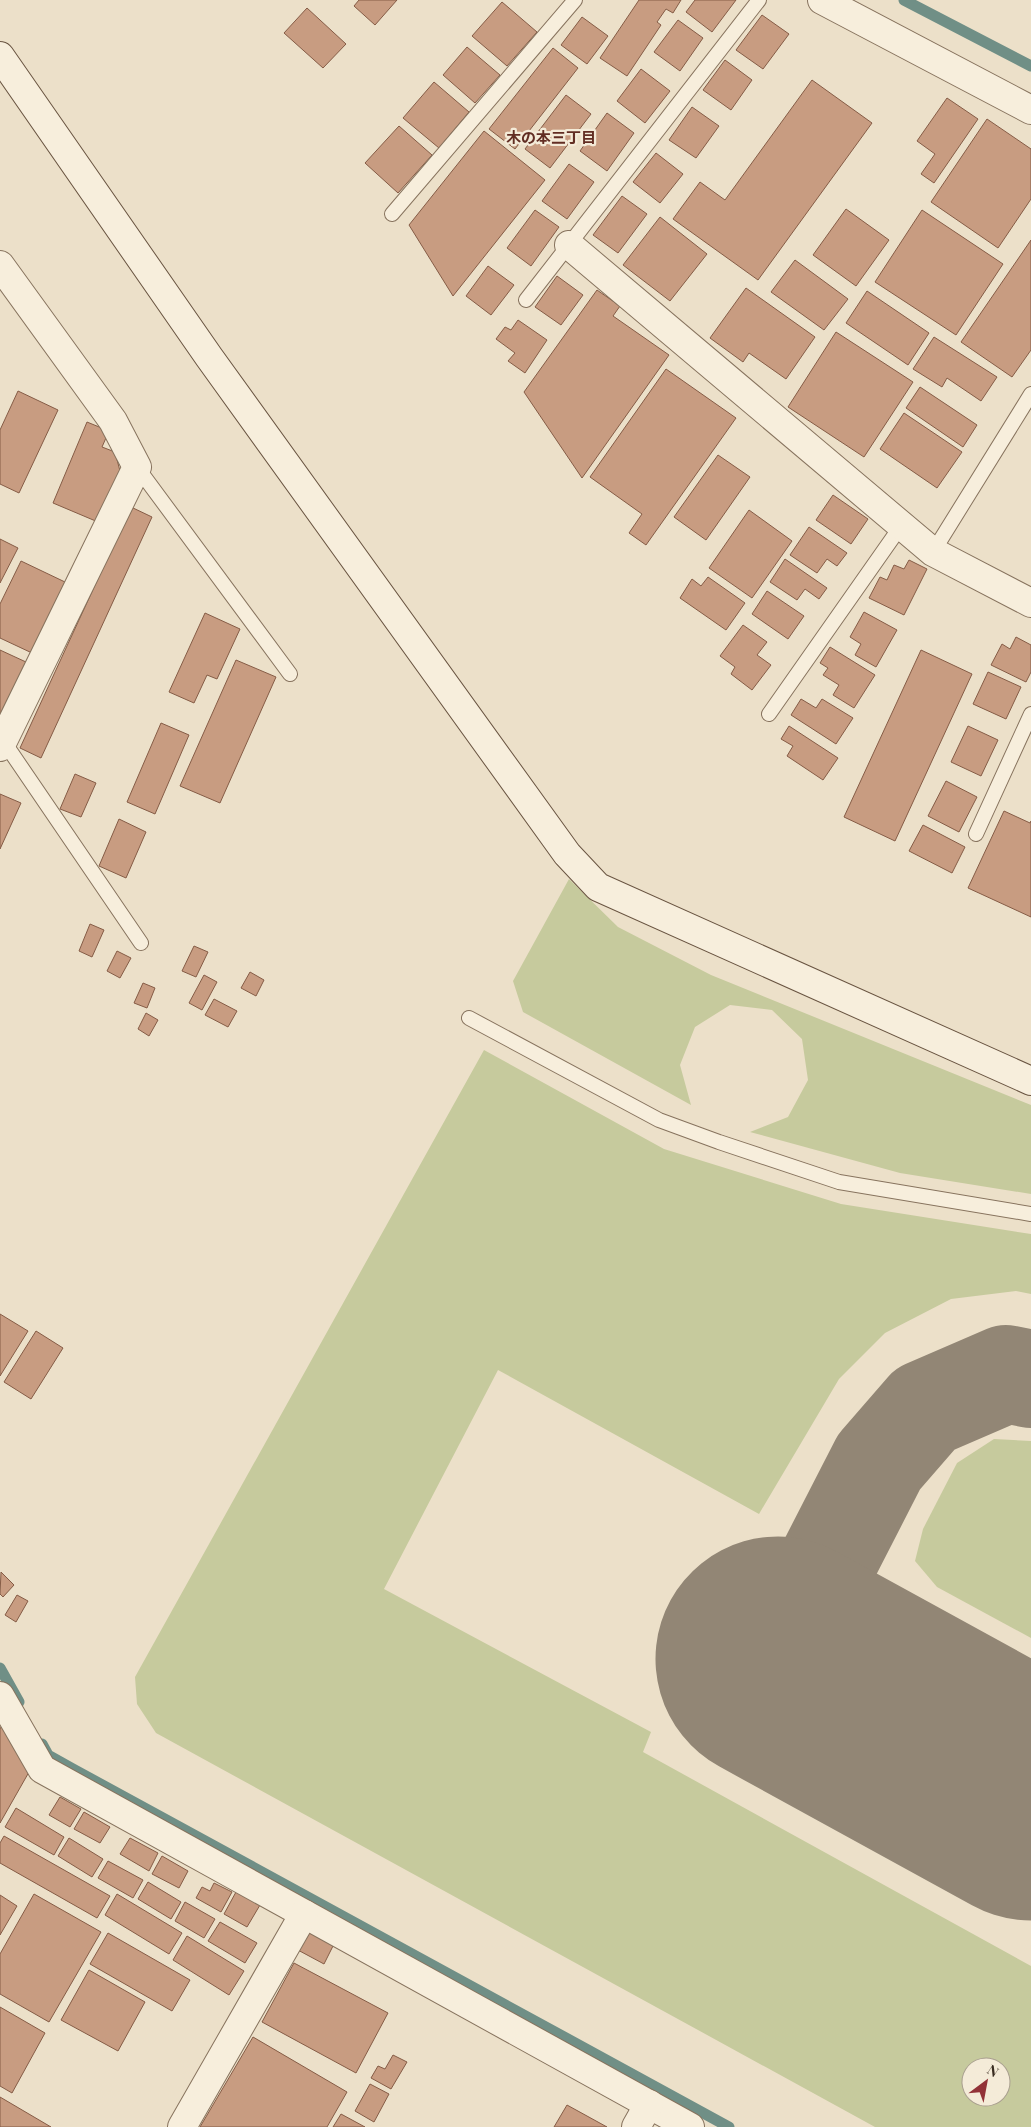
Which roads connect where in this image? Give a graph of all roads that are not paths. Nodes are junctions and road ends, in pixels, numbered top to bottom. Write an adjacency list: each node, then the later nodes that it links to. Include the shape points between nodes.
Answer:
1 (575, 0): 6 (lane)
2 (759, 0): 7 (lane)
3 (822, 0): 5 (street)
4 (0, 56): 22 (street, via 209,357 457,702 567,854 598,887)
5 (1031, 110)
6 (392, 214)
7 (570, 245): 9 (lane); 12 (street)
8 (0, 265): 11 (street, via 114,421)
9 (526, 300)
10 (1031, 394): 13 (lane)
11 (137, 467): 15 (lane); 18 (street)
12 (901, 526): 13 (street); 16 (lane)
13 (933, 552): 14 (street)
14 (1031, 603)
15 (290, 674)
16 (769, 714)
17 (1031, 714): 19 (lane)
18 (1, 741): 20 (lane)
19 (976, 834)
20 (141, 943)
21 (469, 1018): 23 (lane, via 659,1120 719,1142 839,1182)
22 (1031, 1081)
23 (1031, 1214)
24 (0, 1696): 25 (street, via 42,1769)
25 (304, 1914): 26 (street); 27 (street)
26 (642, 2116): 28 (street)
27 (182, 2127)
28 (690, 2127)

